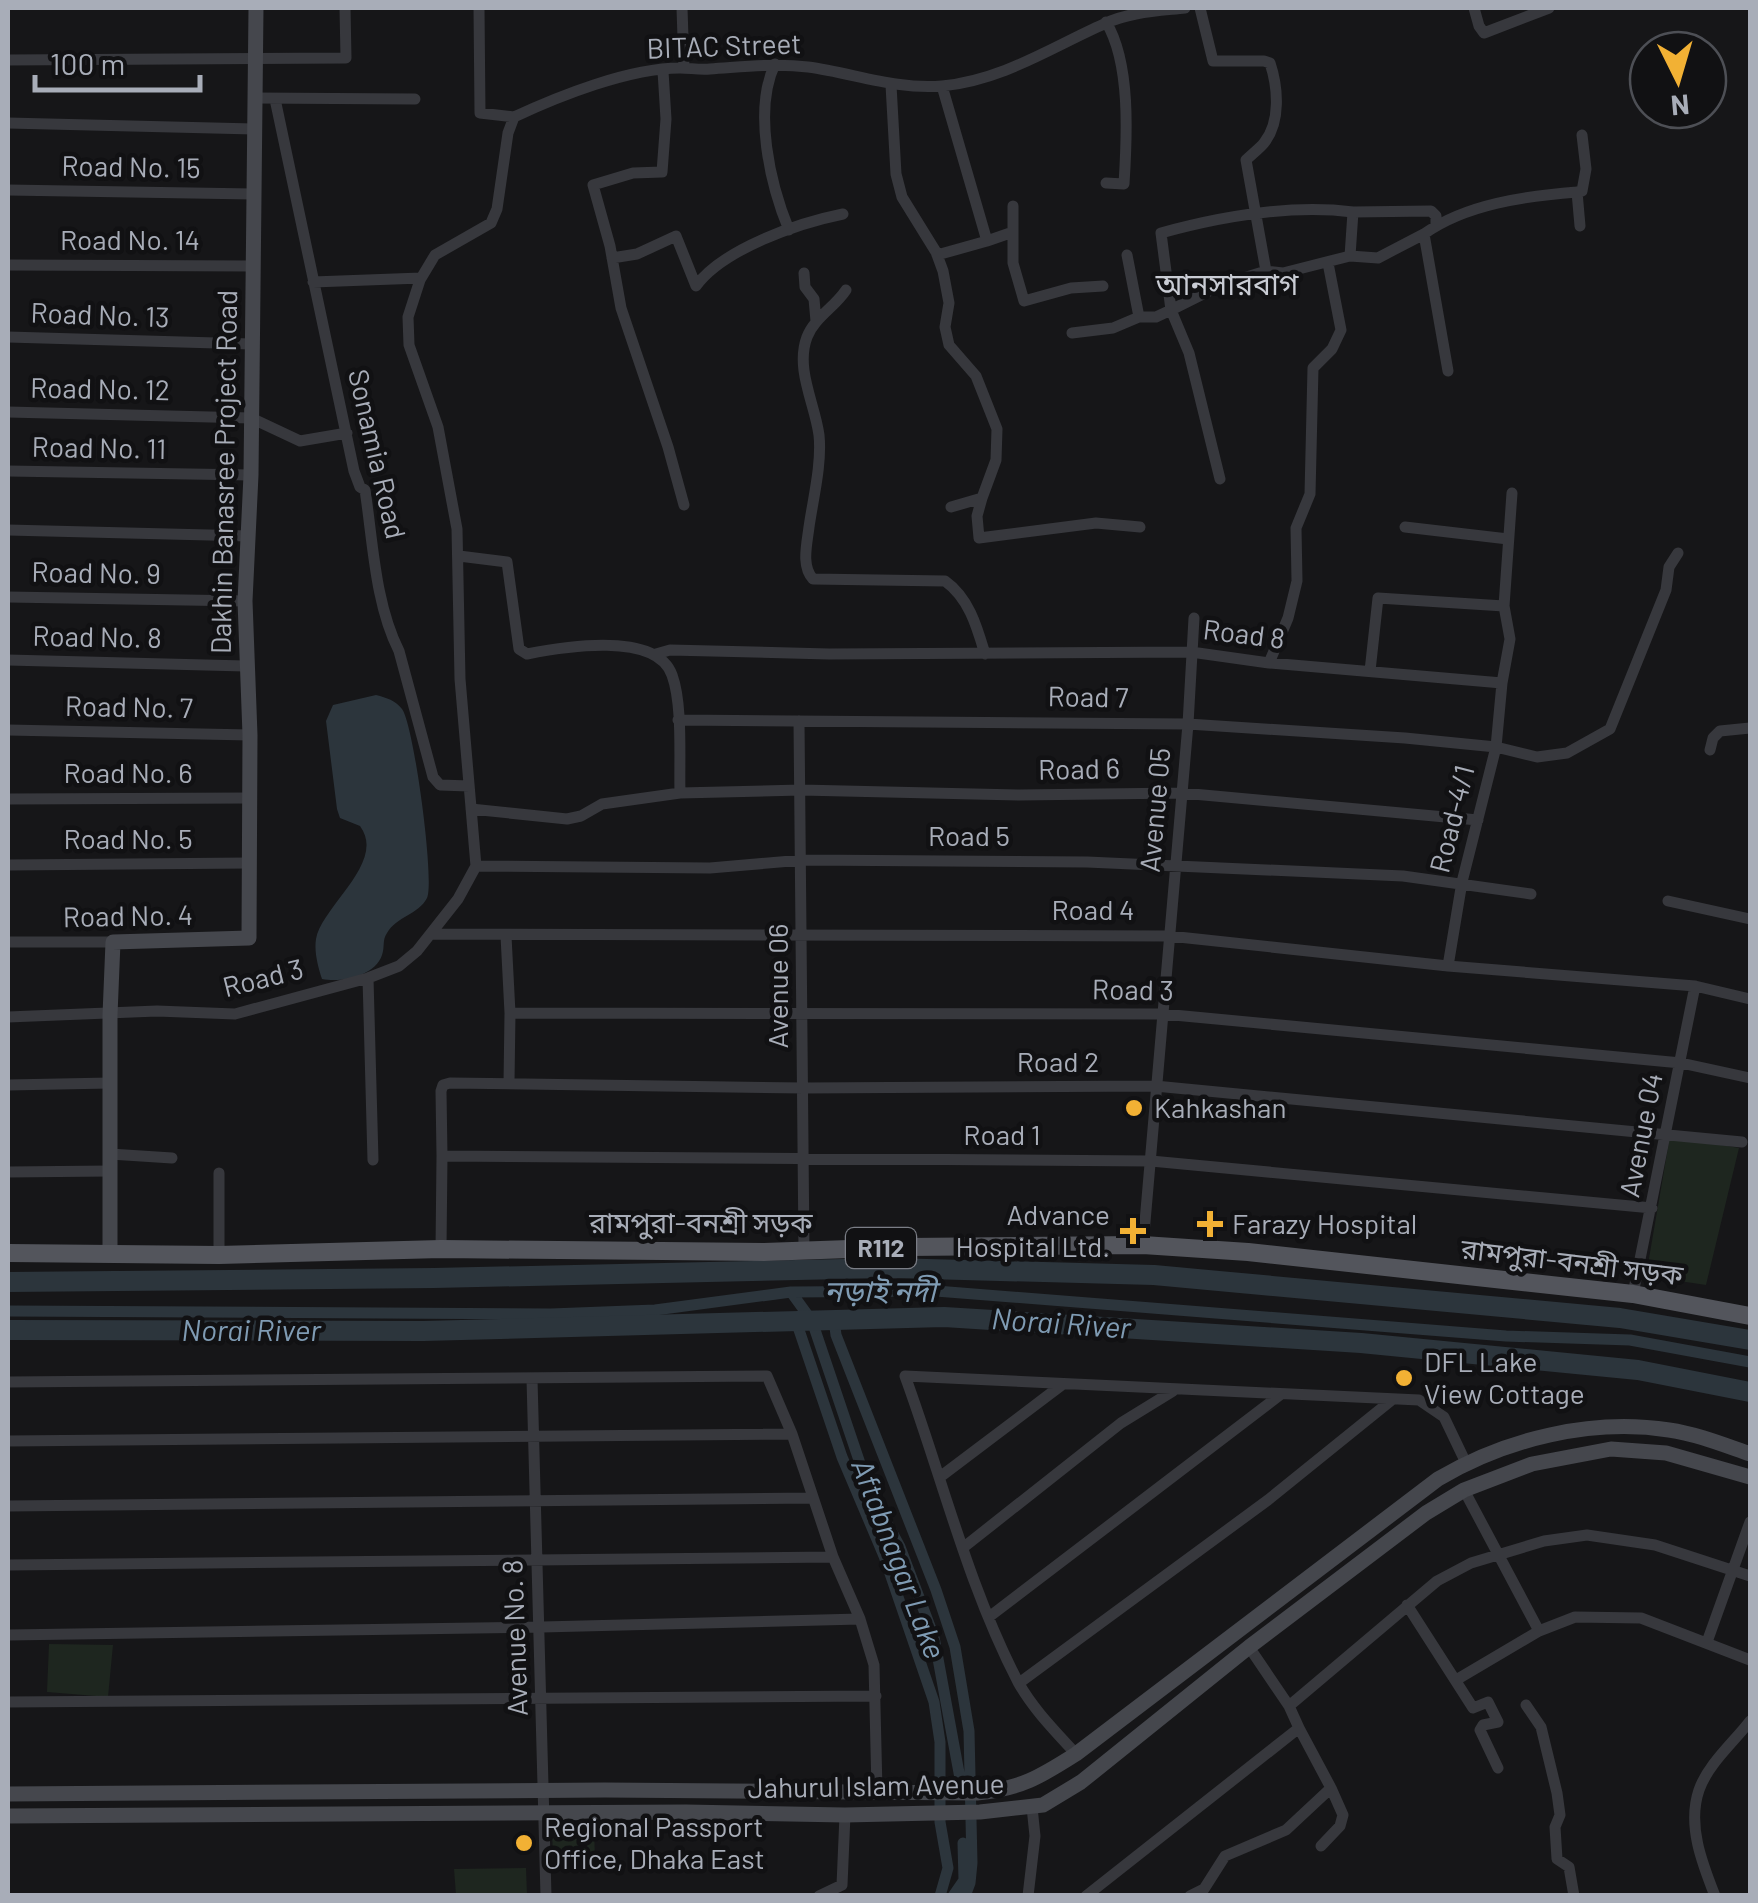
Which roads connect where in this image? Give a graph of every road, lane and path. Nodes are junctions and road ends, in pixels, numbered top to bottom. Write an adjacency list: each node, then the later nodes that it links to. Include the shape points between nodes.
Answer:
1 (256, 8): 11 (street, Dakhin Banasree Project Road)
2 (345, 8): 11 (street, via 346,58)
3 (479, 8): 20 (street, via 480,113)
4 (682, 8): 13 (street)
5 (1185, 8): 9 (street, BITAC Street)
6 (1200, 8): 31 (street, via 1214,61 1264,60 1274,74 1271,130 1246,160)
7 (1474, 8): 8 (street, via 1484,33)
8 (1549, 8)
9 (1106, 22): 16 (street, BITAC Street, via 1000,75); 24 (street, via 1116,39 1126,118 1124,184)
10 (8, 60): 11 (street)
11 (255, 60): 17 (street, Dakhin Banasree Project Road)
12 (775, 64): 13 (street, BITAC Street); 15 (street, BITAC Street); 34 (street, via 766,82 767,154)
13 (684, 68): 14 (street, BITAC Street)
14 (663, 71): 20 (street, BITAC Street, via 611,80); 41 (street, via 662,172 632,172 593,185)
15 (891, 85): 16 (street, BITAC Street); 38 (street, via 896,174 908,210)
16 (942, 86): 37 (street)
17 (254, 98): 19 (street); 22 (street, Dakhin Banasree Project Road)
18 (415, 98): 19 (street)
19 (275, 99): 48 (street, Sonamia Road)
20 (514, 118): 47 (street, via 490,223 435,255)
21 (8, 124): 22 (street)
22 (254, 129): 27 (street, Dakhin Banasree Project Road)
23 (1582, 135): 26 (street, via 1586,169)
24 (1106, 183)
25 (8, 190): 27 (street, Road No. 15)
26 (1577, 192): 32 (street, via 1535,196); 33 (street)
27 (253, 194): 44 (street, Dakhin Banasree Project Road)
28 (1013, 206): 35 (street)
29 (1353, 212): 31 (street, via 1299,208); 32 (street, via 1431,211); 40 (street)
30 (844, 214): 34 (street)
31 (1255, 215): 45 (street); 51 (street, via 1161,233)
32 (1436, 226): 36 (street)
33 (1580, 226)
34 (789, 230): 41 (street, via 720,260 696,286 676,236)
35 (1012, 232): 37 (street); 49 (street, via 1024,302)
36 (1424, 234): 40 (street, via 1378,258); 57 (street)
37 (987, 241): 38 (street)
38 (937, 255): 65 (street, via 948,294 948,344 976,376 998,429 993,473)
39 (1127, 255): 52 (street)
40 (1350, 256): 42 (street)
41 (612, 258): 66 (street, via 620,308)
42 (1328, 263): 45 (street); 83 (street, via 1340,330 1313,368 1310,494 1296,528 1297,581)
43 (8, 265): 44 (street, Road No. 14)
44 (252, 266): 56 (street, Dakhin Banasree Project Road)
45 (1266, 271): 51 (street)
46 (804, 273): 53 (street)
47 (421, 278): 48 (street); 74 (street, via 408,317 408,345 438,427)
48 (313, 282): 60 (street, Sonamia Road)
49 (1102, 286)
50 (846, 290): 53 (street)
51 (1171, 310): 52 (street); 63 (street, via 1189,353)
52 (1140, 317): 54 (street)
53 (816, 321): 81 (street, via 804,360 819,437 808,573 843,582 945,581 962,597)
54 (1072, 333)
55 (8, 337): 56 (street, Road No. 13)
56 (251, 344): 59 (street, Dakhin Banasree Project Road)
57 (1448, 371)
58 (8, 412): 59 (street, Road No. 12)
59 (251, 418): 60 (street, via 300,441); 62 (street, Dakhin Banasree Project Road)
60 (347, 433): 95 (street, Sonamia Road, via 365,490 393,640 432,776 440,785)
61 (8, 471): 62 (street, Road No. 11)
62 (251, 475): 71 (street, Dakhin Banasree Project Road)
63 (1220, 479)
64 (1512, 493): 72 (street, Road-4/1)
65 (982, 498): 67 (street); 68 (street, via 979,538 1096,523)
66 (684, 505)
67 (951, 507)
68 (1140, 526)
69 (1405, 528): 72 (street)
70 (8, 530): 71 (street)
71 (249, 536): 76 (street, Dakhin Banasree Project Road)
72 (1508, 540): 77 (street, Road-4/1)
73 (1678, 553): 93 (street, Road 7, via 1610,729 1567,753 1537,757)
74 (460, 556): 80 (street, via 507,562 519,650 527,654 624,646); 95 (street)
75 (8, 597): 76 (street, Road No. 9)
76 (244, 600): 84 (street, Dakhin Banasree Project Road)
77 (1504, 606): 85 (street, via 1378,598); 86 (street, Road-4/1, via 1510,638)
78 (1194, 618): 79 (street, Avenue 05)
79 (1191, 652): 81 (street, Road 8); 83 (street, Road 8); 89 (street, Avenue 05)
80 (656, 654): 81 (street, Road 8); 87 (street, via 672,676)
81 (985, 654)
82 (8, 660): 84 (street, Road No. 8)
83 (1269, 663): 85 (street, Road 8)
84 (246, 666): 92 (street, Dakhin Banasree Project Road)
85 (1370, 671): 86 (street, Road 8)
86 (1499, 682): 93 (street, Road-4/1)
87 (678, 720): 88 (street, Road 7); 97 (street)
88 (800, 721): 89 (street, Road 7); 96 (street, Avenue 06)
89 (1188, 724): 93 (street, Road 7); 98 (street, Avenue 05)
90 (1750, 728): 94 (street, via 1720,731)
91 (8, 730): 92 (street, Road No. 7)
92 (250, 735): 99 (street, Dakhin Banasree Project Road)
93 (1496, 747): 102 (street, Road-4/1)
94 (1710, 750)
95 (469, 786): 101 (street)
96 (801, 790): 97 (street, Road 6); 98 (street, Road 6); 103 (street, Avenue 06)
97 (680, 792): 101 (street, Road 6, via 602,804 567,820)
98 (1182, 792): 102 (street, Road 6); 106 (street, Avenue 05)
99 (249, 798): 100 (street, Road No. 6); 104 (street, Dakhin Banasree Project Road)
100 (8, 799)
101 (471, 809): 107 (street)
102 (1478, 820): 108 (street, Road-4/1)
103 (803, 860): 106 (street, Road 5); 107 (street, Road 5, via 710,868); 113 (street, Avenue 06)
104 (249, 864): 105 (street, Road No. 5); 116 (street, Dakhin Banasree Project Road)
105 (8, 865)
106 (1175, 865): 108 (street, Road 5); 115 (street, Avenue 05)
107 (476, 866): 112 (street, Road 3)
108 (1462, 882): 109 (street, Road 5); 119 (street, Road-4/1)
109 (1531, 894)
110 (1668, 900): 111 (street)
111 (1750, 919)
112 (432, 934): 114 (street, Road 4); 120 (street, Road 3, via 398,966)
113 (803, 934): 114 (street, Road 4); 115 (street, Road 4); 123 (street, Avenue 06)
114 (506, 936): 124 (street)
115 (1169, 936): 119 (street, Road 4); 125 (street, Avenue 05)
116 (249, 938): 118 (street, Road No. 4)
117 (8, 942): 118 (street, Road No. 4)
118 (113, 942): 126 (street)
119 (1448, 966): 121 (street, Road 4)
120 (368, 978): 126 (street, Road 3, via 235,1014); 139 (street)
121 (1695, 986): 122 (street, Road 4); 128 (street, Avenue 04)
122 (1750, 999)
123 (804, 1012): 124 (street, Road 3); 125 (street, Road 3); 134 (street, Avenue 06)
124 (510, 1013): 131 (street)
125 (1163, 1014): 128 (street, Road 3); 133 (street, Avenue 05)
126 (110, 1015): 127 (street, Road 3); 130 (street)
127 (8, 1017)
128 (1681, 1063): 129 (street, Road 3); 135 (street, Avenue 04)
129 (1750, 1078)
130 (110, 1082): 132 (street); 142 (street)
131 (508, 1083): 134 (street, Road 2); 137 (street, Road 2, via 444,1085)
132 (8, 1085)
133 (1155, 1086): 134 (street, Road 2); 135 (street, Road 2); 141 (street, Avenue 05)
134 (804, 1088): 140 (street, Avenue 06)
135 (1667, 1133): 136 (street, Road 2); 145 (street, Avenue 04)
136 (1742, 1142)
137 (442, 1156): 140 (street, Road 1); 147 (street)
138 (172, 1158): 142 (street)
139 (372, 1160)
140 (803, 1160): 141 (street, Road 1); 148 (street, Avenue 06)
141 (1152, 1161): 145 (street, Road 1); 146 (street, Avenue 05)
142 (110, 1163): 143 (street); 150 (street)
143 (8, 1172)
144 (219, 1173): 151 (street)
145 (1652, 1208): 152 (street, Avenue 04)
146 (1142, 1246): 148 (main road, রামপুরা-বনশ্রী সড়ক / R112); 152 (main road, রামপুরা-বনশ্রী সড়ক / R112)
147 (441, 1250): 148 (main road, রামপুরা-বনশ্রী সড়ক / R112); 151 (main road, রামপুরা-বনশ্রী সড়ক / R112)
148 (804, 1251)
149 (8, 1253): 150 (main road, রামপুরা-বনশ্রী সড়ক / R112)
150 (110, 1254): 151 (main road, রামপুরা-বনশ্রী সড়ক / R112)
151 (219, 1255)
152 (1633, 1294): 153 (main road, রামপুরা-বনশ্রী সড়ক / R112)
153 (1750, 1316)
154 (532, 1379): 155 (street); 160 (street, via 766,1376); 161 (street, Avenue No. 8)
155 (8, 1382)
156 (1063, 1384): 157 (street); 165 (street); 165 (street, via 905,1376)
157 (1175, 1389): 158 (street); 172 (street)
158 (1280, 1395): 159 (street); 180 (street)
159 (1393, 1398): 164 (street, via 1438,1410); 189 (street, via 1268,1500)
160 (792, 1434): 161 (street); 168 (street)
161 (534, 1438): 162 (street); 169 (street, Avenue No. 8)
162 (8, 1441)
163 (1750, 1454): 164 (street, Jahurul Islam Avenue, via 1669,1430 1604,1426 1528,1441)
164 (1466, 1463): 197 (street, Jahurul Islam Avenue)
165 (940, 1477): 172 (street)
166 (1750, 1477): 167 (street, Jahurul Islam Avenue, via 1689,1457 1612,1449 1532,1464)
167 (1464, 1490): 173 (street); 186 (street, Jahurul Islam Avenue)
168 (813, 1498): 169 (street); 174 (street)
169 (535, 1502): 170 (street); 175 (street, Avenue No. 8)
170 (8, 1506)
171 (1750, 1522): 177 (street)
172 (964, 1547): 180 (street)
173 (1498, 1555): 177 (street, via 1587,1535 1655,1545); 179 (street, via 1437,1581); 183 (street)
174 (833, 1558): 175 (street); 181 (street)
175 (538, 1559): 176 (street); 182 (street, Avenue No. 8)
176 (8, 1565)
177 (1734, 1569): 178 (street); 185 (street)
178 (1750, 1576)
179 (1407, 1605): 188 (street); 194 (street)
180 (989, 1617): 189 (street)
181 (860, 1618): 182 (street); 190 (street)
182 (542, 1627): 184 (street); 191 (street, Avenue No. 8)
183 (1539, 1631): 185 (street, via 1575,1617 1640,1618); 188 (street)
184 (8, 1635)
185 (1707, 1642): 187 (street)
186 (1249, 1647): 194 (street); 203 (street, Jahurul Islam Avenue, via 1081,1782)
187 (1750, 1660)
188 (1456, 1680): 198 (street, via 1473,1708 1486,1700 1498,1720 1480,1730)
189 (1019, 1683): 197 (street)
190 (876, 1696): 191 (street); 201 (street)
191 (543, 1699): 192 (street); 200 (street, Avenue No. 8)
192 (8, 1702)
193 (1526, 1705): 213 (street, via 1547,1745 1560,1815 1557,1859 1569,1867)
194 (1289, 1706): 196 (street)
195 (1750, 1721): 214 (street, via 1700,1788 1697,1842)
196 (1299, 1728): 199 (street); 211 (street)
197 (1076, 1754): 201 (street, Jahurul Islam Avenue, via 1006,1790)
198 (1498, 1768)
199 (1332, 1788): 207 (street, via 1343,1814); 212 (street, via 1286,1830 1225,1856 1204,1889)
200 (544, 1790): 201 (street, Jahurul Islam Avenue); 202 (street, Jahurul Islam Avenue); 204 (street, Avenue No. 8)
201 (877, 1790)
202 (8, 1794)
203 (1032, 1807): 205 (street, Jahurul Islam Avenue); 210 (street)
204 (544, 1814): 205 (street, Jahurul Islam Avenue); 206 (street, Jahurul Islam Avenue); 208 (street, Avenue No. 8)
205 (845, 1815): 209 (street, via 842,1885)
206 (8, 1816)
207 (1321, 1846)
208 (546, 1896)
209 (819, 1896)
210 (1028, 1896)
211 (1086, 1896)
212 (1190, 1896)
213 (1574, 1896)
214 (1715, 1896)

